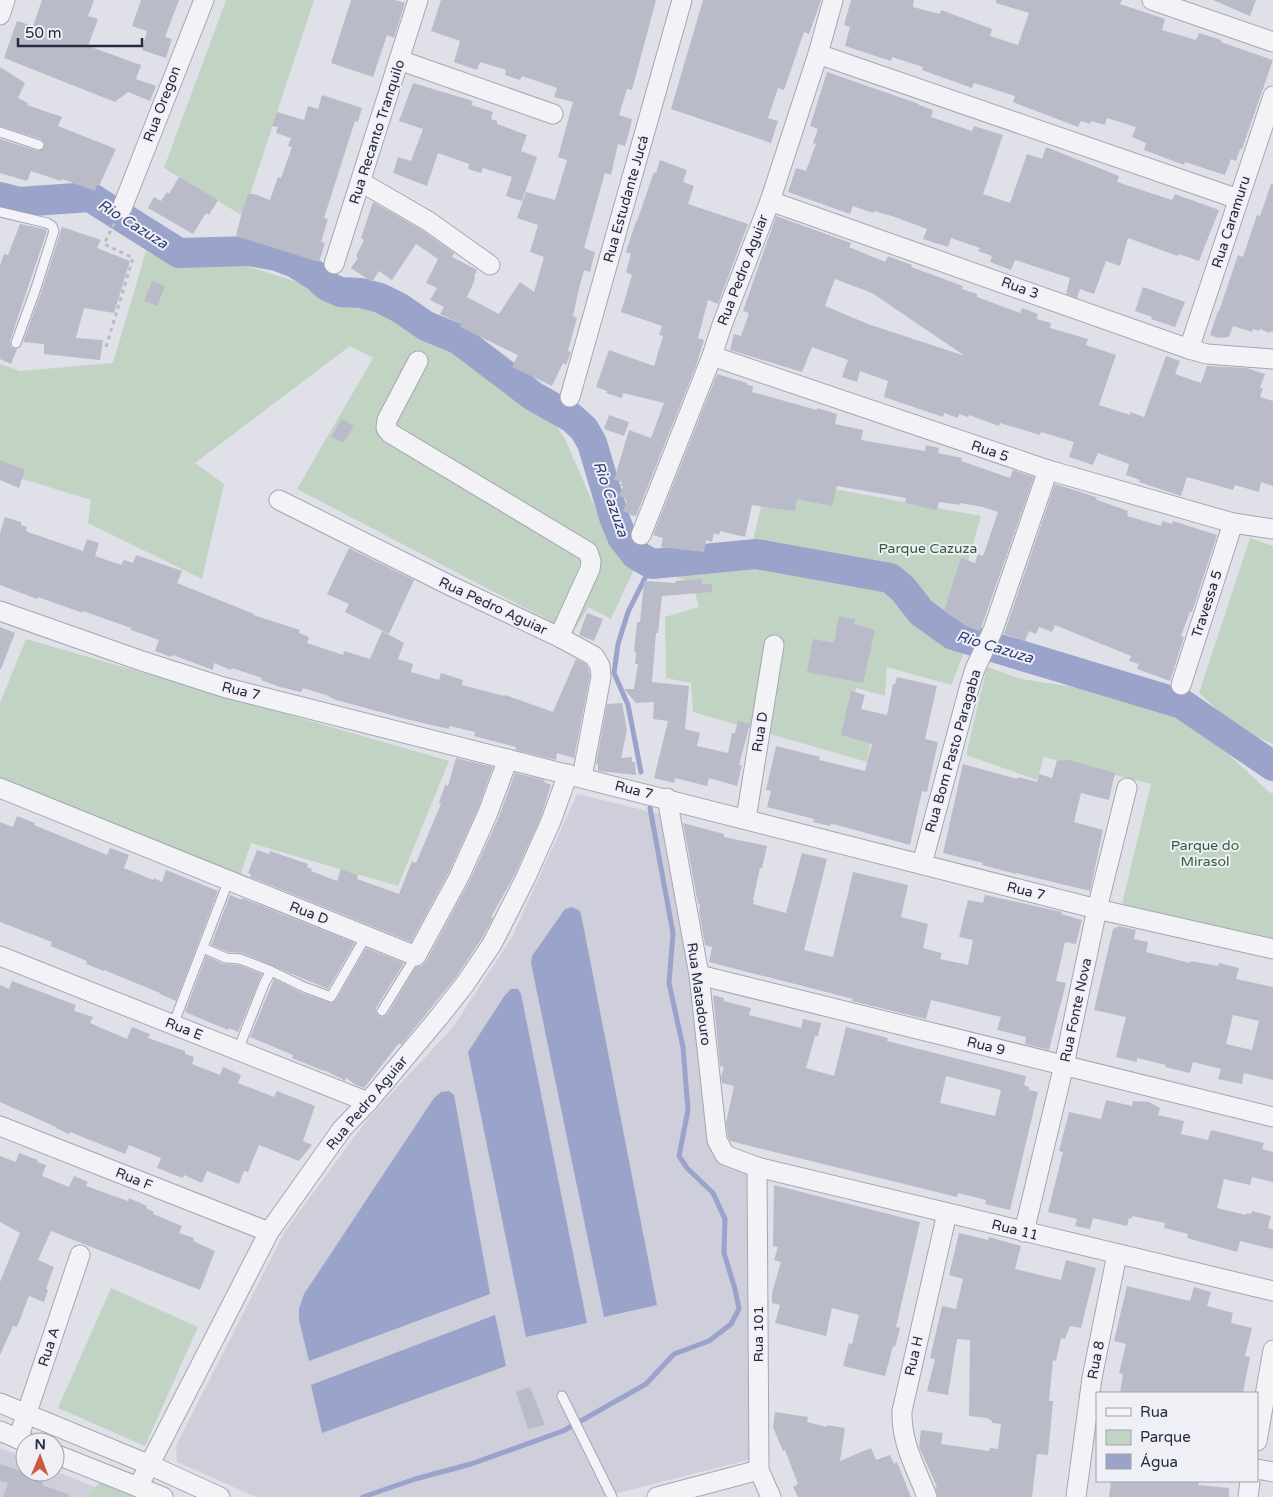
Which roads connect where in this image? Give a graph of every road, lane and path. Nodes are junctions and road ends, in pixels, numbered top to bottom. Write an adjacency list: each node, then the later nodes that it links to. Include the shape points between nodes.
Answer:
1 (5, 0): 7 (street)
2 (204, 0): 18 (street, Rua Oregon)
3 (418, 0): 10 (street, Rua Recanto Tranquilo)
4 (682, 0): 29 (street, Rua Estudante Jucá)
5 (833, 0): 9 (street, Rua Pedro Aguiar)
6 (1152, 0): 8 (street)
7 (0, 15)
8 (1273, 42)
9 (818, 54): 16 (street); 17 (street, Rua Pedro Aguiar)
10 (400, 60): 12 (street); 15 (street, Rua Recanto Tranquilo)
11 (1273, 96): 16 (street, Rua Caramuru)
12 (553, 114)
13 (0, 132): 14 (lane)
14 (39, 145)
15 (361, 182): 21 (street, Rua Recanto Tranquilo); 22 (street, via 428,221)
16 (1238, 199): 25 (street, Rua Caramuru)
17 (770, 201): 25 (street, Rua 3); 26 (street, Rua Pedro Aguiar)
18 (122, 208)
19 (0, 212): 23 (lane, via 47,223 54,231)
20 (113, 226): 24 (path, via 104,244 133,258)
21 (334, 264)
22 (490, 265)
23 (16, 342)
24 (106, 347)
25 (1189, 349): 27 (street, Rua 3, via 1207,354)
26 (712, 356): 30 (street, Rua 5); 34 (street, Rua Pedro Aguiar)
27 (1273, 359)
28 (418, 361): 36 (street, via 387,420 386,428 390,433 588,552 590,569)
29 (570, 397)
30 (1048, 470): 32 (street, Rua 5); 45 (street, Rua Bom Pasto Paragaba, via 993,630 975,668)
31 (279, 500): 36 (street, Rua Pedro Aguiar, via 449,586)
32 (1233, 523): 33 (street, Rua 5); 38 (street, Travessa 5)
33 (1273, 529)
34 (641, 536)
35 (0, 611): 39 (street, Rua 7, via 223,687)
36 (559, 637): 40 (street, Rua Pedro Aguiar, via 594,656 600,666 601,677)
37 (774, 645): 44 (street, Rua D)
38 (1181, 685)
39 (508, 759): 40 (street, Rua 7); 52 (street, via 459,876)
40 (575, 776): 43 (street, Rua 7); 59 (street, Rua Pedro Aguiar, via 492,944 455,997)
41 (0, 788): 46 (street, Rua D)
42 (1127, 788): 47 (street, Rua Fonte Nova)
43 (667, 798): 44 (street, Rua 7); 54 (street, Rua Matadouro)
44 (746, 819): 45 (street, Rua 7)
45 (922, 864): 47 (street, Rua 7)
46 (228, 882): 48 (street, Rua D); 49 (lane)
47 (1097, 909): 50 (street, Rua 7); 58 (street, Rua Fonte Nova)
48 (366, 936): 52 (street, Rua D); 53 (lane, via 332,997)
49 (203, 948): 53 (lane); 56 (lane)
50 (1273, 949)
51 (0, 956): 56 (street, Rua E)
52 (416, 956): 55 (lane)
53 (272, 971): 57 (lane)
54 (698, 975): 58 (street, Rua 9); 62 (street, Rua Matadouro, via 717,1140 728,1157)
55 (382, 1012)
56 (173, 1025): 57 (street, Rua E)
57 (238, 1050): 59 (street, Rua E)
58 (1064, 1065): 60 (street, Rua 9); 65 (street, Rua Fonte Nova)
59 (368, 1102): 64 (street, Rua Pedro Aguiar, via 342,1129)
60 (1273, 1117)
61 (0, 1126): 64 (street, Rua F)
62 (757, 1167): 63 (street, Rua 11); 80 (street, Rua 101)
63 (947, 1213): 65 (street, Rua 11); 89 (street, Rua H, via 902,1411 904,1440)
64 (269, 1232): 78 (street, Rua Pedro Aguiar)
65 (1024, 1232): 66 (street, Rua 11)
66 (1117, 1254): 68 (street, Rua 11); 90 (street, Rua 8, via 1092,1378)
67 (80, 1255): 72 (street, Rua A)
68 (1273, 1291)
69 (1273, 1350): 75 (street)
70 (562, 1396): 86 (lane)
71 (0, 1403): 72 (street)
72 (27, 1414): 74 (street, Rua A); 78 (street)
73 (0, 1431): 76 (street)
74 (24, 1432)
75 (1258, 1436)
76 (15, 1437)
77 (65, 1458): 83 (street)
78 (150, 1465): 83 (street, Rua Pedro Aguiar); 85 (street)
79 (1258, 1469): 81 (street)
80 (759, 1470): 87 (street); 88 (street, Rua 101)
81 (1273, 1472)
82 (1250, 1482): 91 (street)
83 (138, 1487): 84 (street)
84 (164, 1497)
85 (220, 1497)
86 (612, 1497)
87 (657, 1497)
88 (772, 1497)
89 (927, 1497)
90 (1076, 1497)
91 (1248, 1497)

